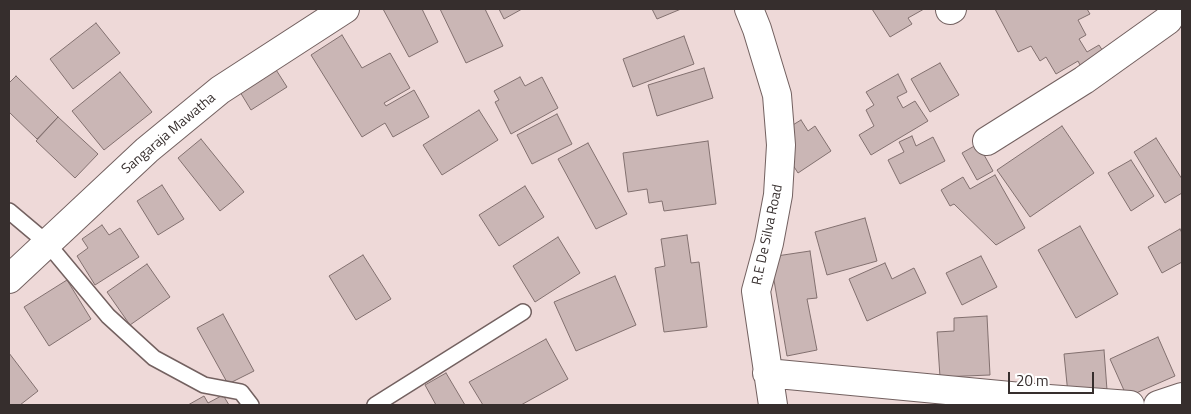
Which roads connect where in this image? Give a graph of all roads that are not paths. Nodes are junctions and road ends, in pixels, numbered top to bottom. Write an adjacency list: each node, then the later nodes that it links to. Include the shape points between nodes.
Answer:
1 (346, 9): 6 (street, Sangaraja Mawatha, via 220,90 147,150)
2 (749, 9): 9 (street, R.E De Silva Road, via 777,95 781,145 778,195 756,291)
3 (1174, 9): 4 (street, via 1168,20 1084,80)
4 (987, 141)
5 (9, 211): 6 (lane)
6 (47, 243): 7 (street, Sangaraja Mawatha); 11 (lane, via 108,316 154,358 204,385 240,392)
7 (9, 279)
8 (523, 312): 12 (lane)
9 (768, 373): 13 (street, R.E De Silva Road); 14 (street)
10 (1182, 397): 15 (street)
11 (252, 405)
12 (375, 405)
13 (773, 405)
14 (1130, 405)
15 (1158, 405)

